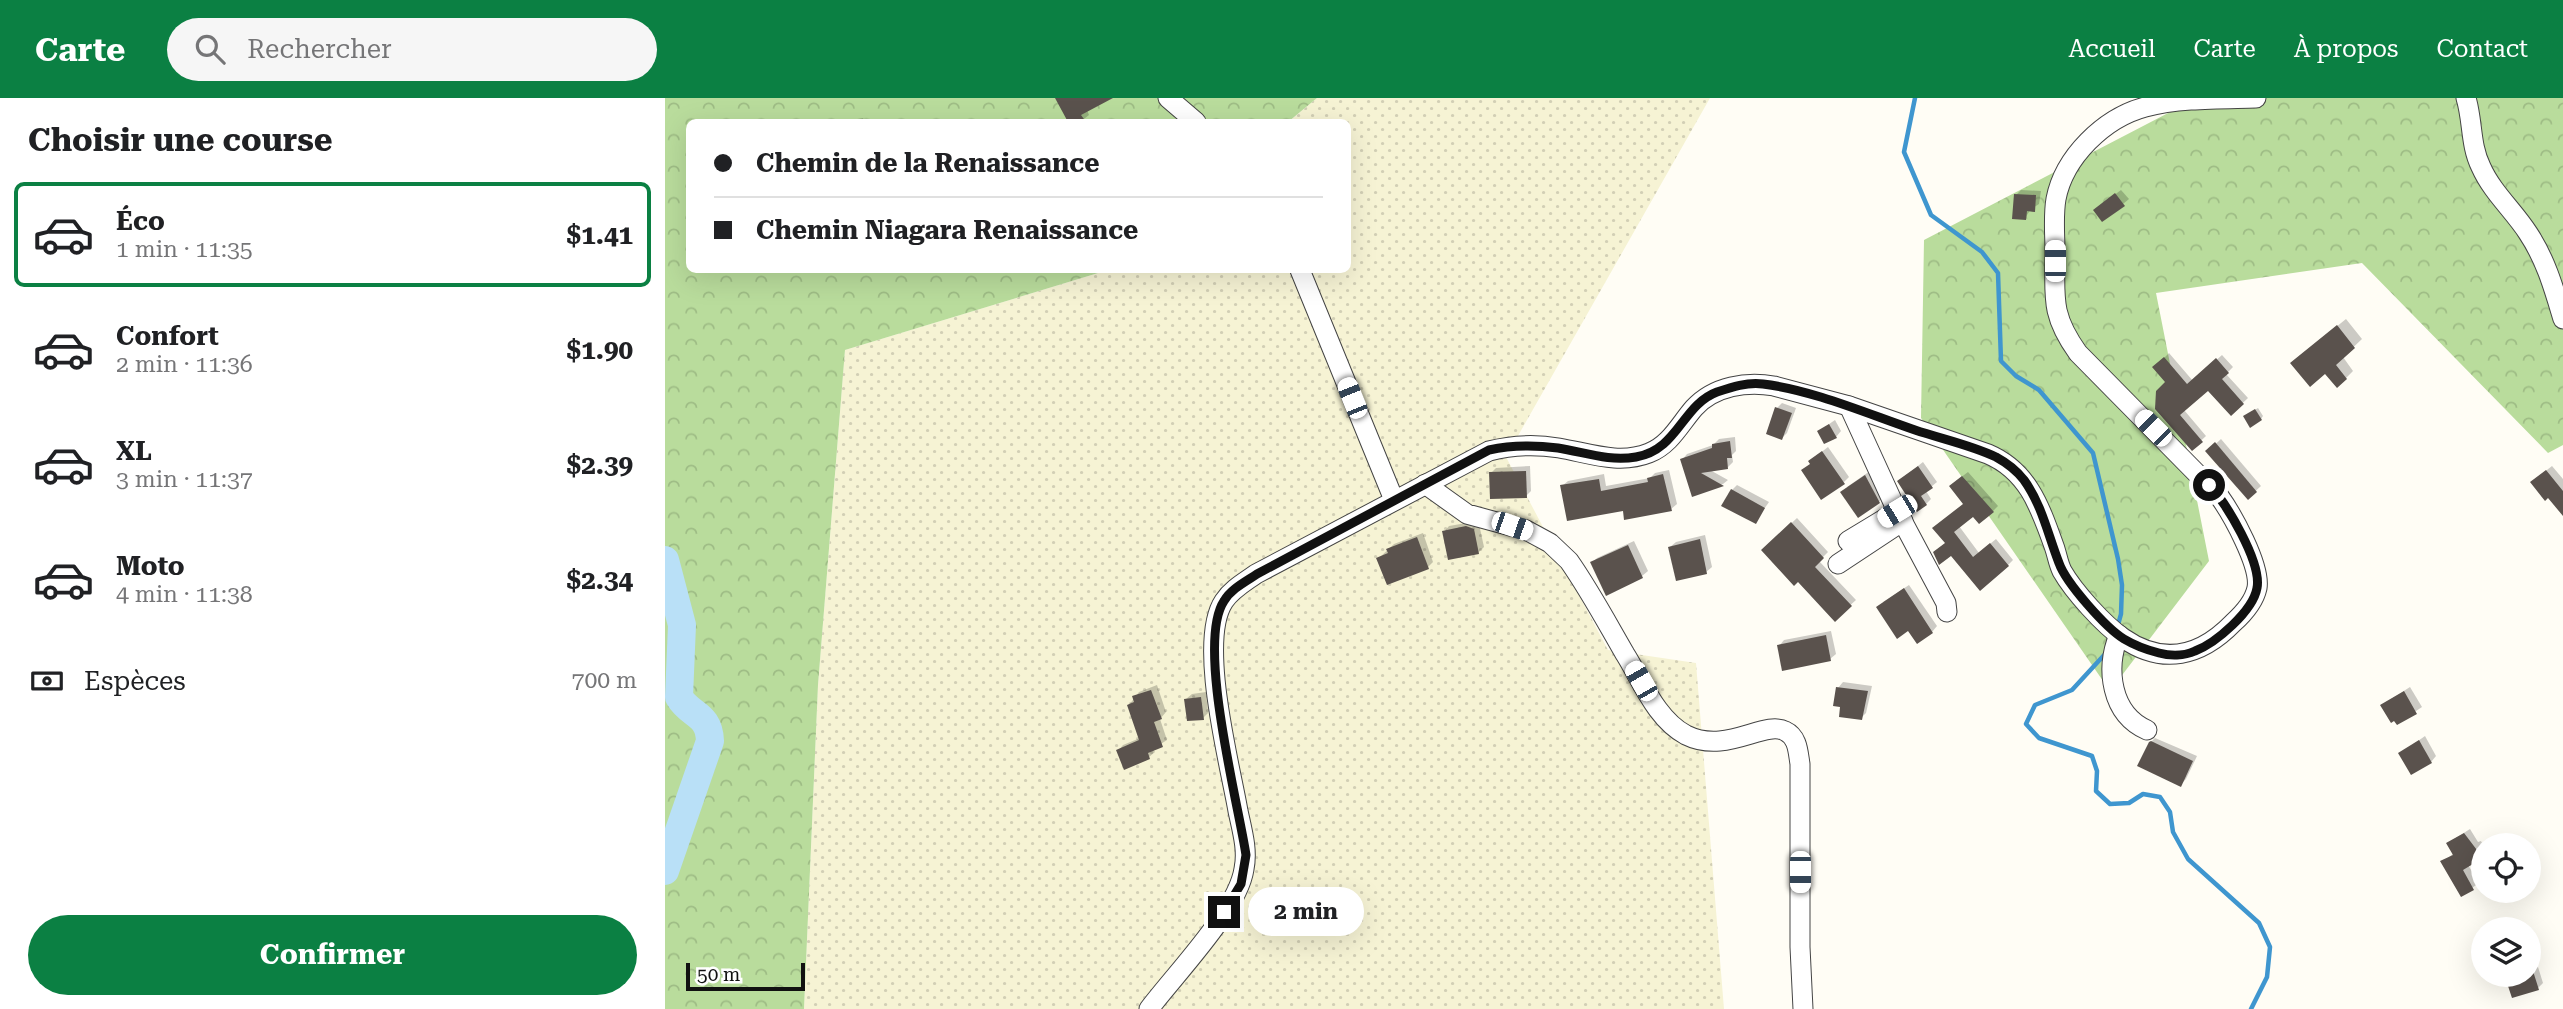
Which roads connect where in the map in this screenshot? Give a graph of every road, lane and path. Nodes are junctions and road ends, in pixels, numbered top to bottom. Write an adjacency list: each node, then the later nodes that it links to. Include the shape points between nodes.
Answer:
1 (1168, 98): 4 (street)
2 (2256, 98): 14 (street, via 2143,107 2091,139 2071,160 2060,184 2055,302 2063,333 2219,496 2249,553 2257,580 2251,603 2240,617 2196,651 2159,653)
3 (2466, 98): 6 (street, via 2472,143 2482,170 2529,234 2549,273)
4 (1192, 119)
5 (1301, 273): 9 (street)
6 (2563, 319)
7 (1849, 406): 8 (street, via 1774,386 1739,385 1702,401 1665,443 1639,457 1502,447); 10 (street); 14 (street, via 1988,454 2015,470 2036,498 2063,572)
8 (1425, 484): 9 (street); 17 (street, via 1467,514 1526,530 1569,561 1673,727 1712,743 1780,729 1791,734 1800,764)
9 (1394, 500): 16 (street, via 1257,574 1223,602 1216,620 1214,673 1244,841 1244,869 1235,896)
10 (1900, 516): 11 (street); 12 (street); 13 (street)
11 (1848, 541)
12 (1838, 564)
13 (1947, 612)
14 (2119, 635): 15 (street, via 2111,662 2116,691 2122,710)
15 (2147, 730)
16 (1149, 1009)
17 (1803, 1009)

